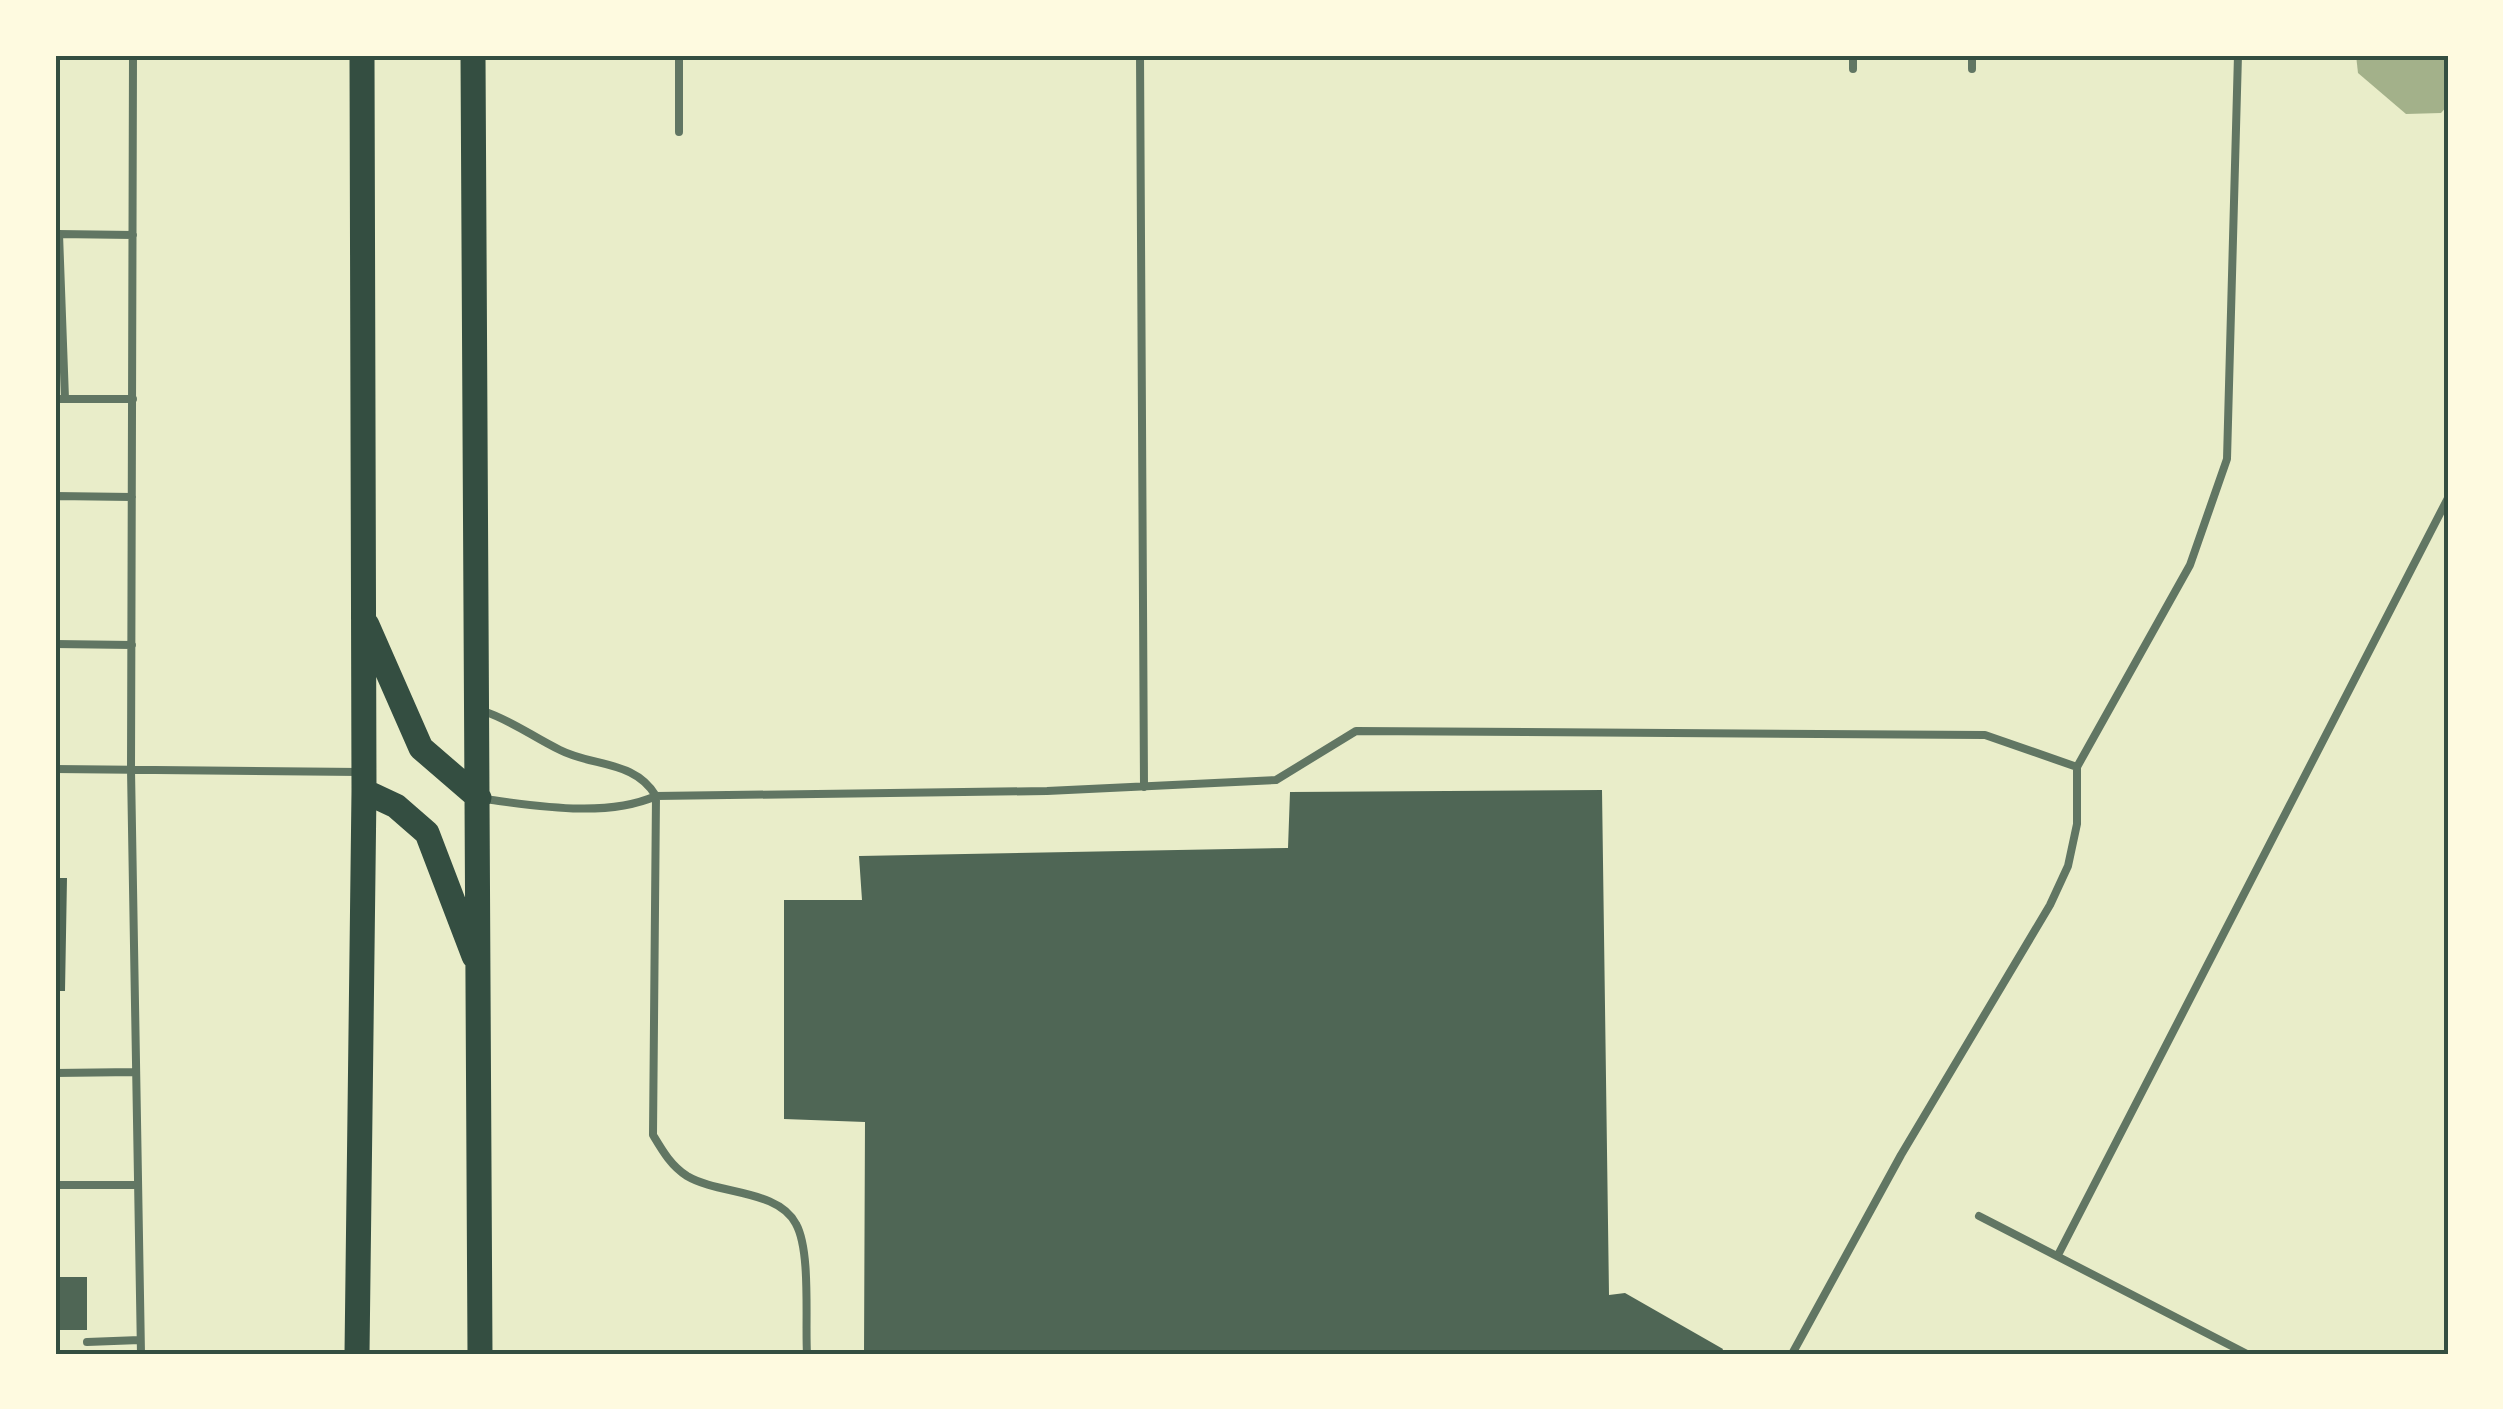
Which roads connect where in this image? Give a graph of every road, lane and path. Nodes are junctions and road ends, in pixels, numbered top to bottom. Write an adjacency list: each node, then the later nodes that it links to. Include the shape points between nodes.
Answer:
1 (133, 55): 13 (lane)
2 (362, 55): 21 (main road)
3 (473, 55): 24 (main road)
4 (679, 55): 11 (lane)
5 (1140, 55): 29 (lane)
6 (1853, 55): 9 (lane)
7 (1972, 55): 10 (lane)
8 (2238, 55): 25 (lane, via 2227,460 2190,565)
9 (1853, 69)
10 (1972, 69)
11 (678, 132)
12 (57, 234): 13 (lane); 15 (lane)
13 (133, 235): 14 (lane)
14 (133, 398): 15 (lane); 18 (lane)
15 (66, 399): 16 (lane)
16 (55, 400)
17 (56, 497): 18 (lane); 20 (lane)
18 (132, 497): 23 (lane)
19 (2448, 498): 38 (lane)
20 (55, 549)
21 (363, 616): 28 (main road); 31 (main road, via 422,748)
22 (55, 644): 23 (lane)
23 (132, 644): 27 (lane)
24 (478, 709): 30 (lane, via 562,752 627,768); 31 (main road)
25 (2077, 767): 29 (lane, via 1985,735 1356,732 1276,780); 45 (lane, via 2077,824 2050,905)
26 (55, 769): 27 (lane)
27 (131, 770): 28 (lane); 33 (lane)
28 (364, 781): 32 (main road, via 426,833); 42 (main road)
29 (1144, 787): 30 (lane)
30 (656, 796): 31 (lane, via 633,806); 44 (lane, via 653,1135 684,1174 718,1190 780,1203 797,1224)
31 (479, 798): 32 (main road)
32 (480, 970): 43 (main road)
33 (136, 1072): 34 (lane); 36 (lane)
34 (55, 1073)
35 (55, 1185): 36 (lane)
36 (138, 1185): 39 (lane)
37 (1978, 1216): 38 (lane)
38 (2058, 1255): 46 (lane)
39 (140, 1340): 40 (lane); 41 (lane)
40 (87, 1342)
41 (141, 1354)
42 (357, 1354)
43 (480, 1354)
44 (807, 1354)
45 (1792, 1354)
46 (2247, 1354)

